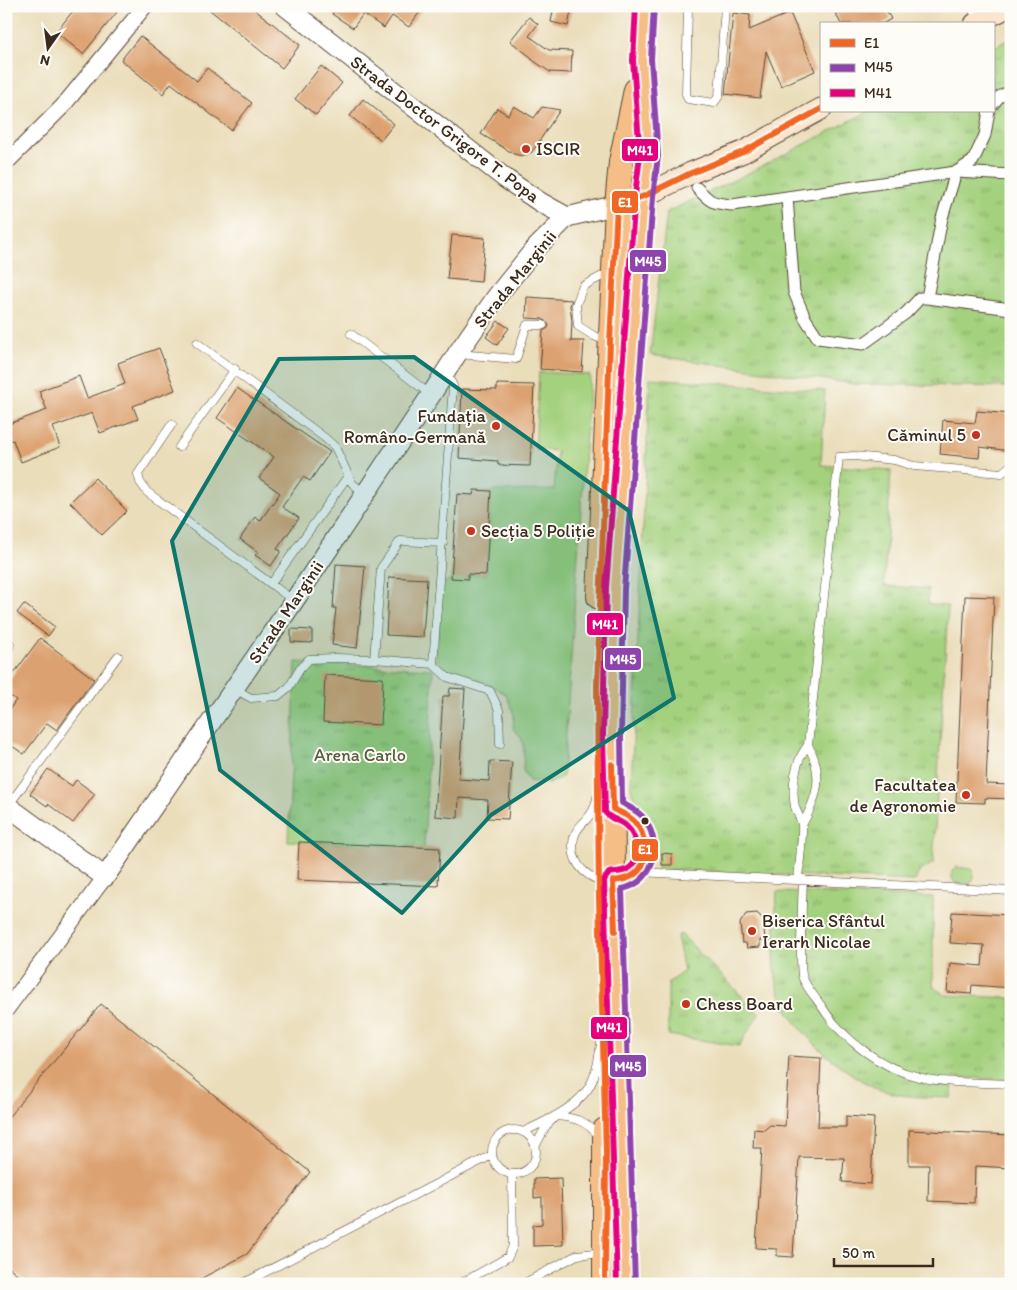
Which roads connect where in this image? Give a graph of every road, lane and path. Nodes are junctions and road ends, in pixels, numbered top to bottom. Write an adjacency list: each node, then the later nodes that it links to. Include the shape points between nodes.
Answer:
1 (145, 6): 15 (street, via 62,108)
2 (285, 6): 22 (street, Strada Doctor Grigore T. Popa, via 506,179)
3 (645, 6): 10 (main road)
4 (688, 6): 5 (lane, via 686,94 691,101 714,103 719,96)
5 (725, 6)
6 (764, 6): 8 (lane)
7 (1008, 6): 9 (main road)
8 (788, 8)
9 (975, 17)
10 (642, 58): 19 (main road, via 649,156); 21 (main road, via 621,162)
11 (1011, 91): 12 (street, via 999,96)
12 (994, 103)
13 (820, 110): 19 (main road, via 743,152)
14 (989, 112): 16 (street, via 985,135 973,161)
15 (6, 164)
16 (956, 172): 17 (street); 20 (street); 24 (street, via 942,218)
17 (1011, 175)
18 (697, 188): 20 (street, via 714,203)
19 (644, 196): 21 (main road); 51 (main road, via 615,589)
20 (787, 197): 24 (street, via 794,292 818,338 863,344 906,313 920,298)
21 (617, 206): 22 (street); 23 (main road)
22 (567, 216): 30 (street, Strada Marginii, via 533,251 497,296)
23 (614, 270): 28 (main road); 28 (lane, via 583,286 576,305 575,326)
24 (927, 298): 25 (street)
25 (1011, 309)
26 (543, 325): 30 (lane, via 527,325 516,359)
27 (351, 334): 33 (lane)
28 (610, 342): 56 (main road, via 597,686 599,787)
29 (197, 343): 31 (lane)
30 (457, 354): 32 (street, Strada Marginii)
31 (235, 369): 35 (lane); 37 (lane, via 325,438 338,453)
32 (444, 375): 33 (street, Strada Marginii); 39 (lane, via 453,386)
33 (431, 395): 38 (street, Strada Marginii)
34 (172, 424): 40 (lane, via 138,474 140,482 147,492)
35 (179, 447)
36 (1011, 465): 49 (lane, via 1002,473 839,457)
37 (348, 476): 38 (lane); 40 (lane)
38 (366, 494): 41 (street, Strada Marginii)
39 (442, 543): 45 (lane, via 400,541 381,568); 46 (lane)
40 (271, 584): 41 (lane)
41 (294, 601): 47 (street, Strada Marginii)
42 (6, 638): 44 (lane, via 10,644)
43 (118, 656): 50 (lane)
44 (6, 657)
45 (374, 659): 46 (lane); 47 (lane, via 309,659 289,687 278,696 251,698)
46 (433, 664): 48 (lane, via 447,677 490,691 499,710)
47 (234, 688): 54 (street, Strada Marginii)
48 (500, 744)
49 (808, 744): 52 (lane, via 801,754 793,788); 52 (lane, via 818,777 817,791)
50 (7, 805): 54 (street)
51 (614, 810): 53 (lane, via 634,821 642,834 644,853); 56 (main road)
52 (802, 825): 55 (lane)
53 (638, 872): 55 (lane); 56 (lane, via 625,880)
54 (105, 877): 58 (street, Strada Marginii)
55 (800, 879): 57 (lane); 60 (lane, via 802,976 838,1028 875,1057 910,1075)
56 (606, 881): 59 (main road); 72 (main road)
57 (1011, 891)
58 (6, 1010)
59 (603, 1025): 61 (lane, via 593,1080 575,1102); 64 (main road)
60 (1011, 1084)
61 (556, 1116): 62 (lane); 63 (lane, via 546,1126); 64 (lane, via 580,1120 592,1127)
62 (523, 1132): 63 (lane); 65 (lane, via 515,1130 500,1134 492,1147)
63 (535, 1147): 66 (lane, via 532,1164 521,1173)
64 (606, 1153): 67 (main road)
65 (492, 1155): 66 (lane, via 499,1168); 68 (lane)
66 (512, 1174): 69 (lane, via 513,1246 508,1257)
67 (604, 1252): 70 (lane, via 577,1255); 71 (main road)
68 (242, 1284)
69 (460, 1284)
70 (523, 1284)
71 (606, 1284)
72 (626, 1284)

